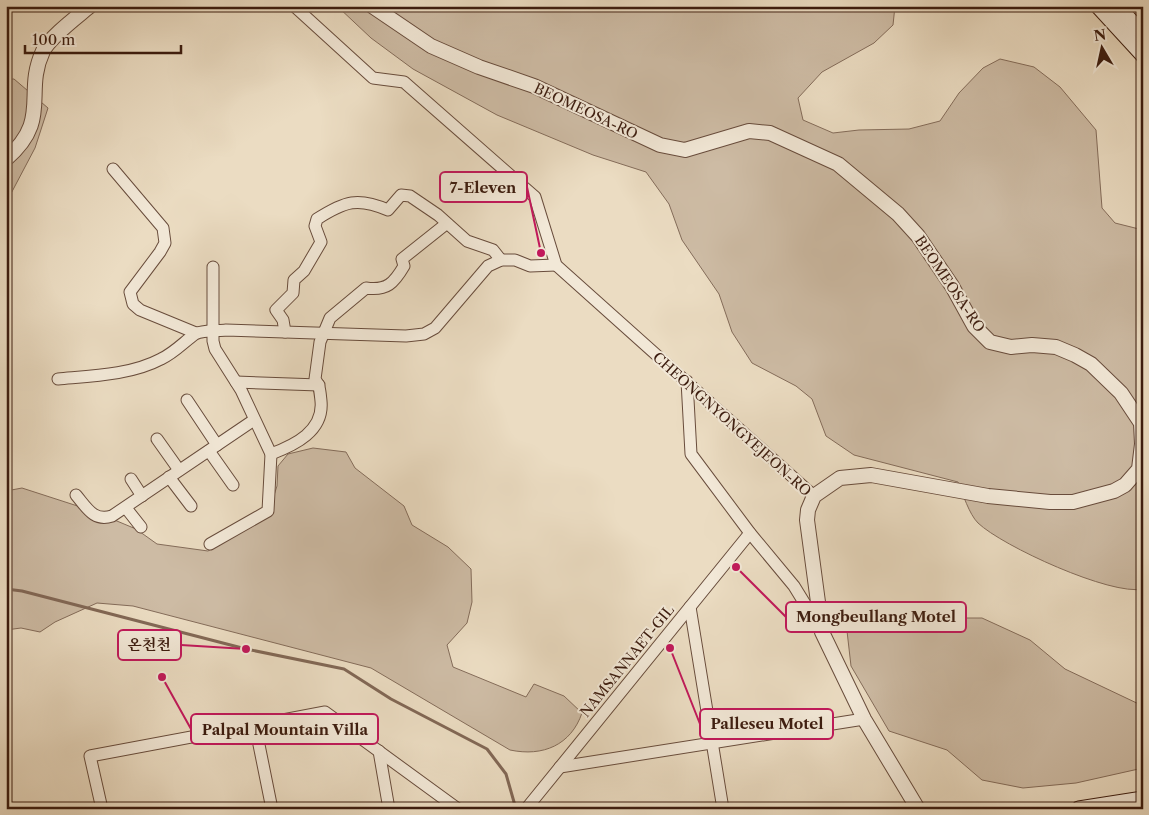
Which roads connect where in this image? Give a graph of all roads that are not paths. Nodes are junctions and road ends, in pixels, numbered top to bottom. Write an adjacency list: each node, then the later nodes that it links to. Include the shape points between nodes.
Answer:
1 (90, 6): 8 (street, via 44,49 36,71 36,102 30,130 18,149)
2 (294, 6): 12 (street, via 373,78 404,82 535,197)
3 (372, 6): 33 (street, BEOMEOSA-RO, via 431,46 534,86 660,145 685,150 749,131 770,133 838,164 898,214 918,236 974,326 990,342 1011,347 1056,347 1075,355 1111,382 1141,423 1139,469 1125,485 1073,502 988,496 871,475 840,478)
4 (1098, 6): 7 (main road)
5 (1117, 6): 6 (main road)
6 (1143, 34)
7 (1143, 55)
8 (6, 159)
9 (113, 169): 16 (street, via 164,228 165,242 160,252 130,292 133,304 140,310)
10 (446, 224): 11 (street, via 467,241 493,250); 15 (street, via 410,196 401,195 388,210 359,200 318,219 315,226 321,242 318,251 294,280 293,293 276,310 283,320); 17 (street, via 402,259 404,266 394,283 376,289 366,288 330,318)
11 (502, 260): 12 (street, via 515,260 530,266); 17 (street, via 488,266 436,328 424,334)
12 (556, 265): 20 (street, CHEONGNYONGYEJEON-RO)
13 (214, 268): 14 (street)
14 (212, 332): 15 (street); 16 (street); 19 (street, via 215,349)
15 (285, 332): 17 (street)
16 (196, 333): 18 (street, via 160,360 95,376)
17 (323, 334): 21 (street, via 315,378)
18 (58, 378)
19 (236, 382): 21 (street); 23 (street)
20 (687, 382): 33 (street, CHEONGNYONGYEJEON-RO); 37 (street, via 691,454)
21 (319, 385): 26 (street, via 322,412 318,423 305,437)
22 (187, 400): 25 (street)
23 (254, 420): 25 (street); 26 (street)
24 (157, 439): 27 (street)
25 (213, 448): 27 (street); 30 (street)
26 (271, 454): 38 (street, via 268,511)
27 (179, 470): 28 (street)
28 (169, 477): 32 (street); 34 (street)
29 (131, 479): 32 (street)
30 (233, 485)
31 (76, 495): 35 (street, via 96,517 103,519)
32 (142, 496): 35 (street)
33 (814, 496): 40 (street, CHEONGNYONGYEJEON-RO, via 806,520)
34 (191, 506)
35 (126, 508): 36 (street)
36 (141, 527)
37 (750, 533): 39 (street, NAMSANNAET-GIL); 40 (street, via 794,586)
38 (210, 544)
39 (690, 607): 43 (street); 45 (street, NAMSANNAET-GIL)
40 (822, 632): 41 (street, CHEONGNYONGYEJEON-RO)
41 (864, 719): 43 (street); 53 (street, CHEONGNYONGYEJEON-RO)
42 (255, 725): 44 (street, via 325,712); 48 (street, via 90,756); 49 (street)
43 (712, 743): 45 (street); 52 (street)
44 (379, 751): 50 (street); 51 (street)
45 (560, 767): 47 (street, NAMSANNAET-GIL)
46 (1143, 799): 54 (main road)
47 (529, 807)
48 (102, 809)
49 (272, 809)
50 (389, 809)
51 (458, 809)
52 (723, 809)
53 (918, 809)
54 (1079, 809)

